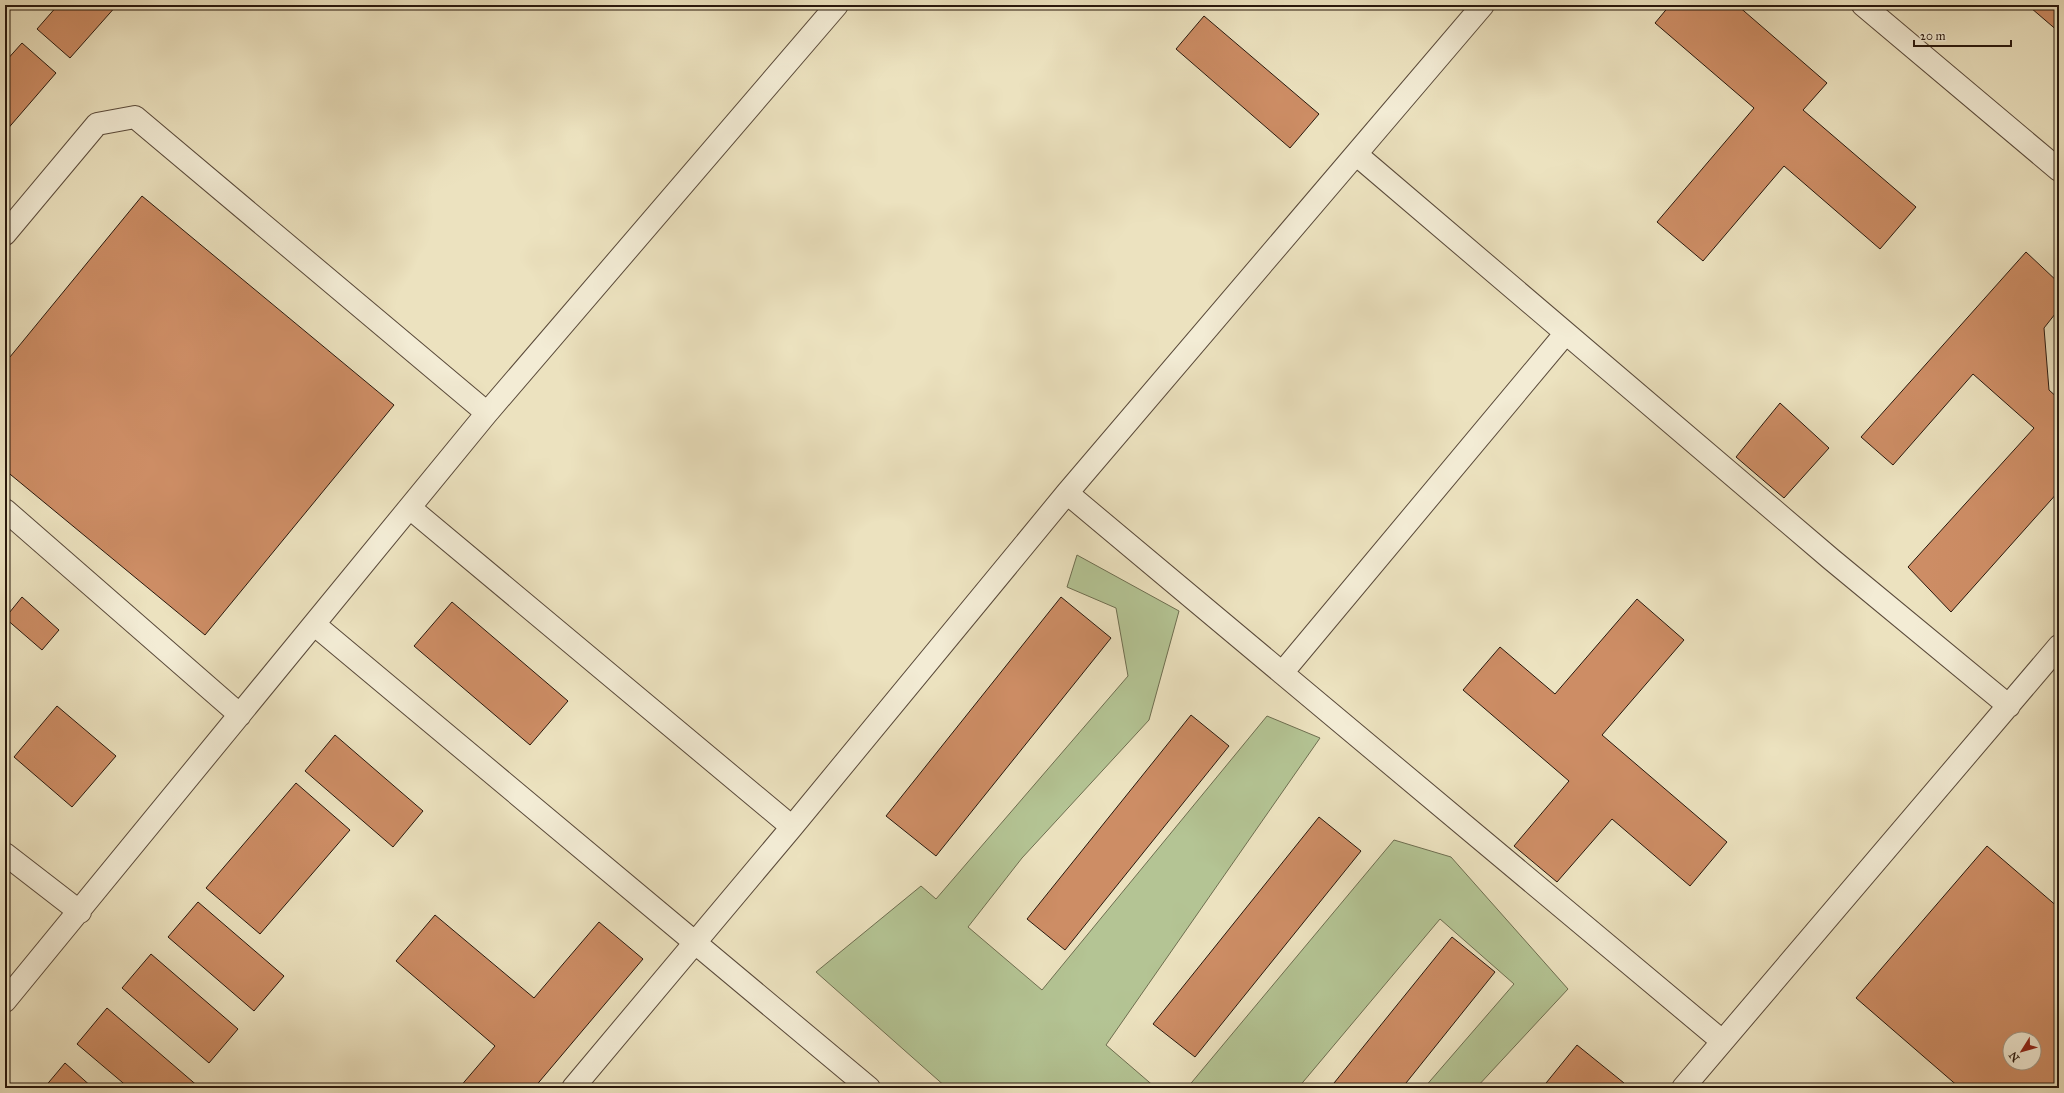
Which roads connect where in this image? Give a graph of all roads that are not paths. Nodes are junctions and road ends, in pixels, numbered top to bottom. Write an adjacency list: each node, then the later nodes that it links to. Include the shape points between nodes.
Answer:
1 (837, 5): 8 (lane)
2 (1484, 5): 4 (lane)
3 (1863, 5): 5 (lane)
4 (1357, 156): 7 (lane); 9 (lane)
5 (2059, 170)
6 (5, 234): 8 (lane, via 98,124 135,117)
7 (1566, 334): 14 (lane); 15 (lane)
8 (487, 413): 10 (lane)
9 (1066, 493): 14 (lane); 17 (lane)
10 (410, 508): 12 (lane); 17 (lane)
11 (5, 510): 16 (lane)
12 (315, 625): 16 (lane); 20 (lane)
13 (2059, 646): 15 (lane)
14 (1282, 673): 22 (lane)
15 (2009, 706): 22 (lane)
16 (240, 715): 19 (lane)
17 (792, 827): 20 (lane)
18 (5, 854): 19 (lane)
19 (80, 912): 21 (lane)
20 (695, 942): 23 (lane); 24 (lane)
21 (5, 1001)
22 (1722, 1042): 25 (lane)
23 (573, 1088)
24 (869, 1088)
25 (1684, 1088)

